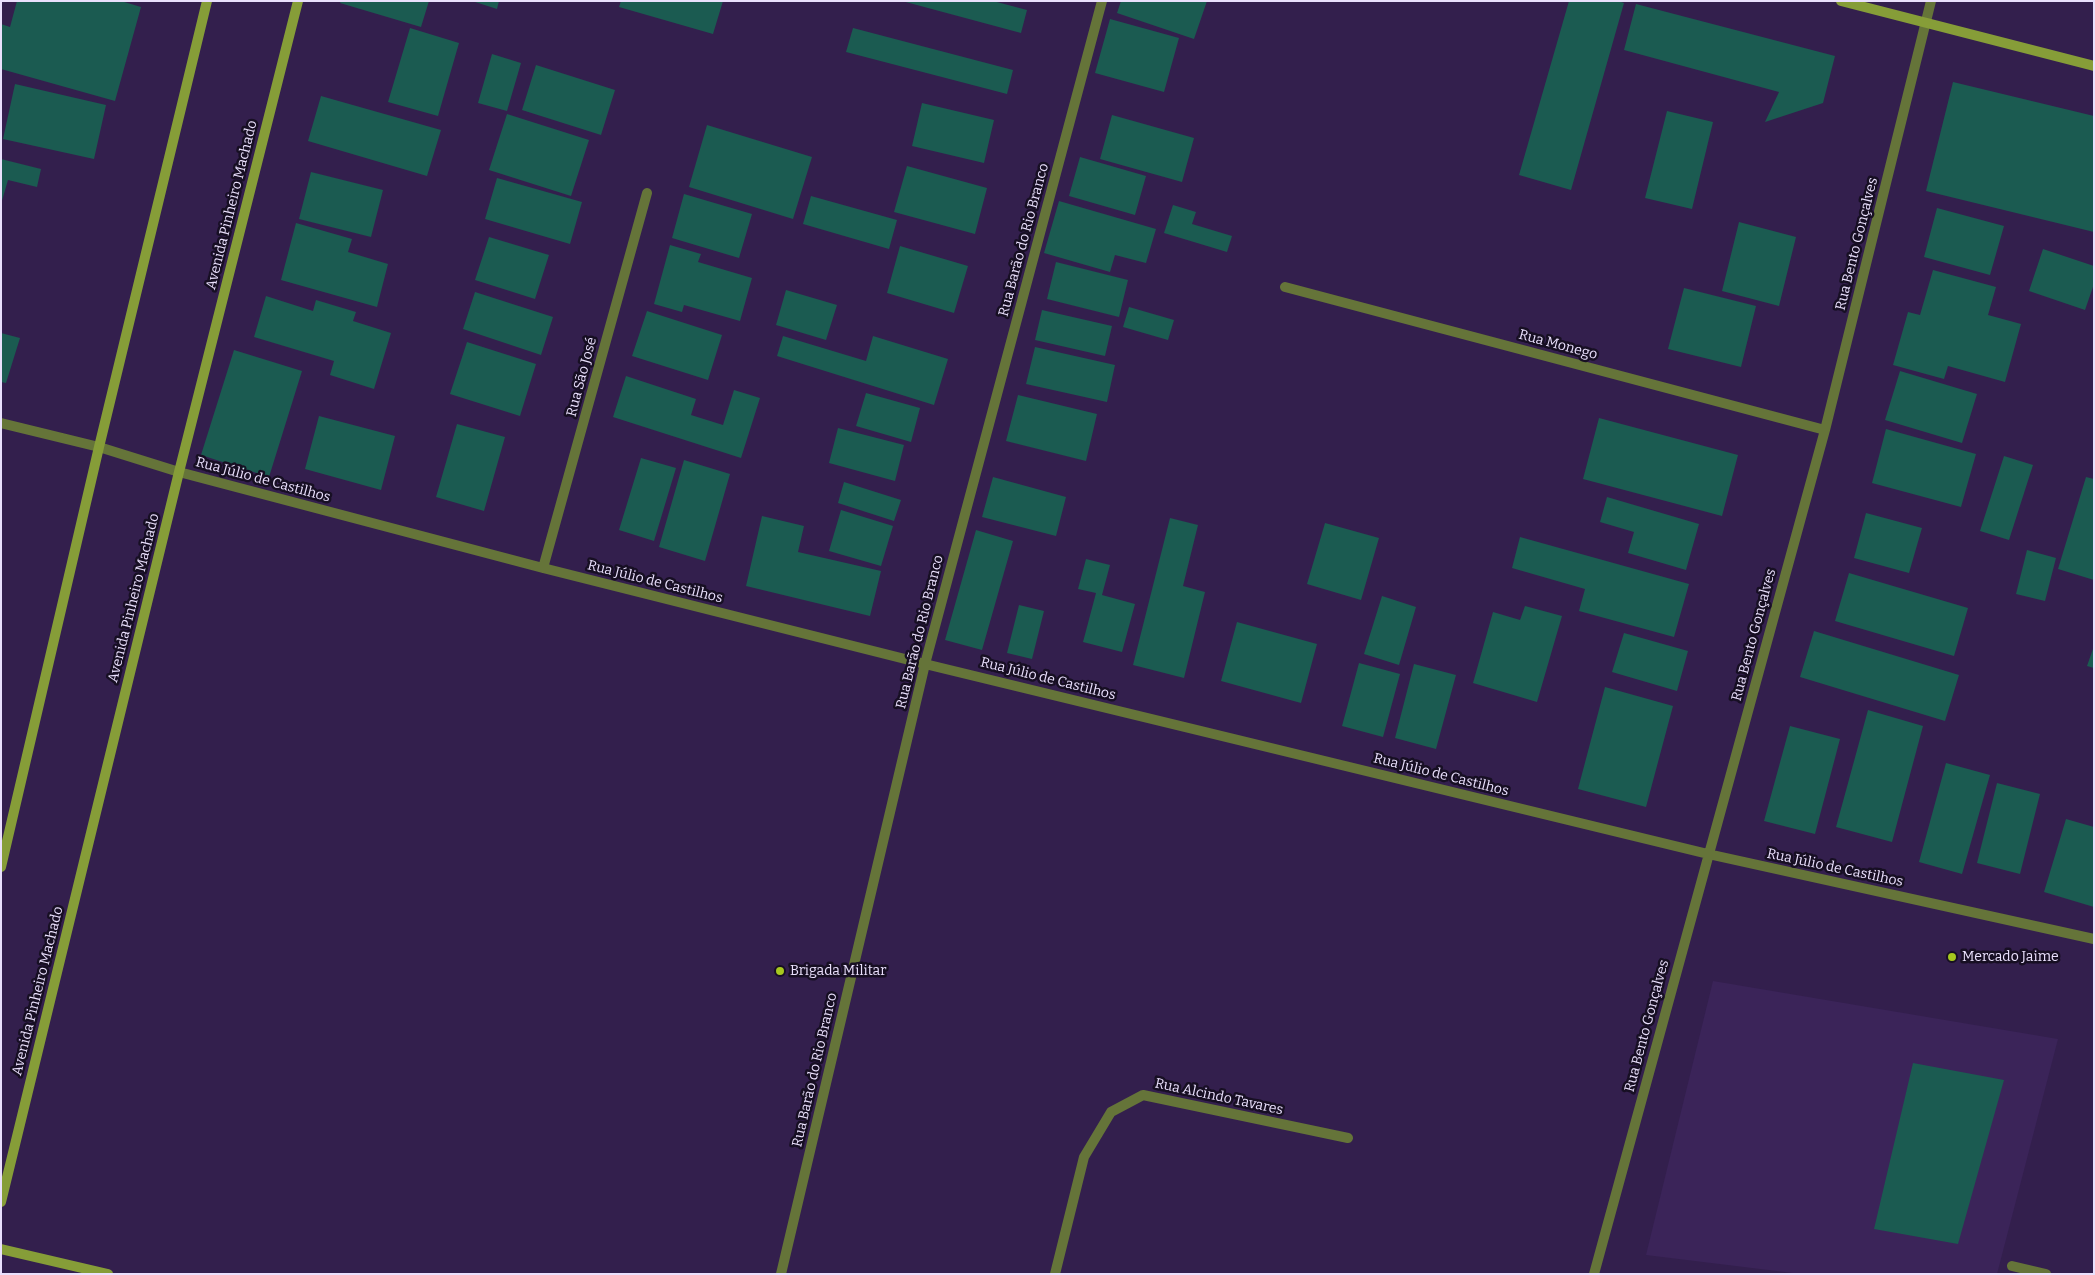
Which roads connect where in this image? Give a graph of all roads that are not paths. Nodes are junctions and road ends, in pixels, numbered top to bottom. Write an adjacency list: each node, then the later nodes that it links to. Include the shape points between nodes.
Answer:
1 (207, 1): 12 (street)
2 (298, 1): 13 (street, Avenida Pinheiro Machado)
3 (1102, 1): 15 (street, Rua Barão do Rio Branco)
4 (1841, 1): 6 (street)
5 (1931, 1): 6 (street, Rua Bento Gonçalves)
6 (1925, 24): 7 (street); 11 (street, Rua Bento Gonçalves)
7 (2094, 66)
8 (647, 193): 14 (street, Rua São José)
9 (1285, 287): 11 (street, Rua Monego)
10 (1, 423): 12 (street, Rua Júlio de Castilhos)
11 (1825, 430): 16 (street, Rua Bento Gonçalves)
12 (99, 447): 13 (street, Rua Júlio de Castilhos); 17 (street)
13 (179, 472): 14 (street, Rua Júlio de Castilhos); 20 (street, Avenida Pinheiro Machado)
14 (543, 568): 15 (street, Rua Júlio de Castilhos)
15 (925, 664): 16 (street, Rua Júlio de Castilhos); 24 (street, Rua Barão do Rio Branco)
16 (1708, 854): 18 (street, Rua Júlio de Castilhos); 26 (street, Rua Bento Gonçalves)
17 (1, 868)
18 (2094, 939)
19 (1348, 1138): 25 (street, Rua Alcindo Tavares, via 1144,1095 1111,1112 1084,1157)
20 (1, 1202)
21 (1, 1249): 23 (street)
22 (2012, 1266): 27 (street)
23 (108, 1274)
24 (781, 1274)
25 (1055, 1274)
26 (1594, 1274)
27 (2046, 1274)

